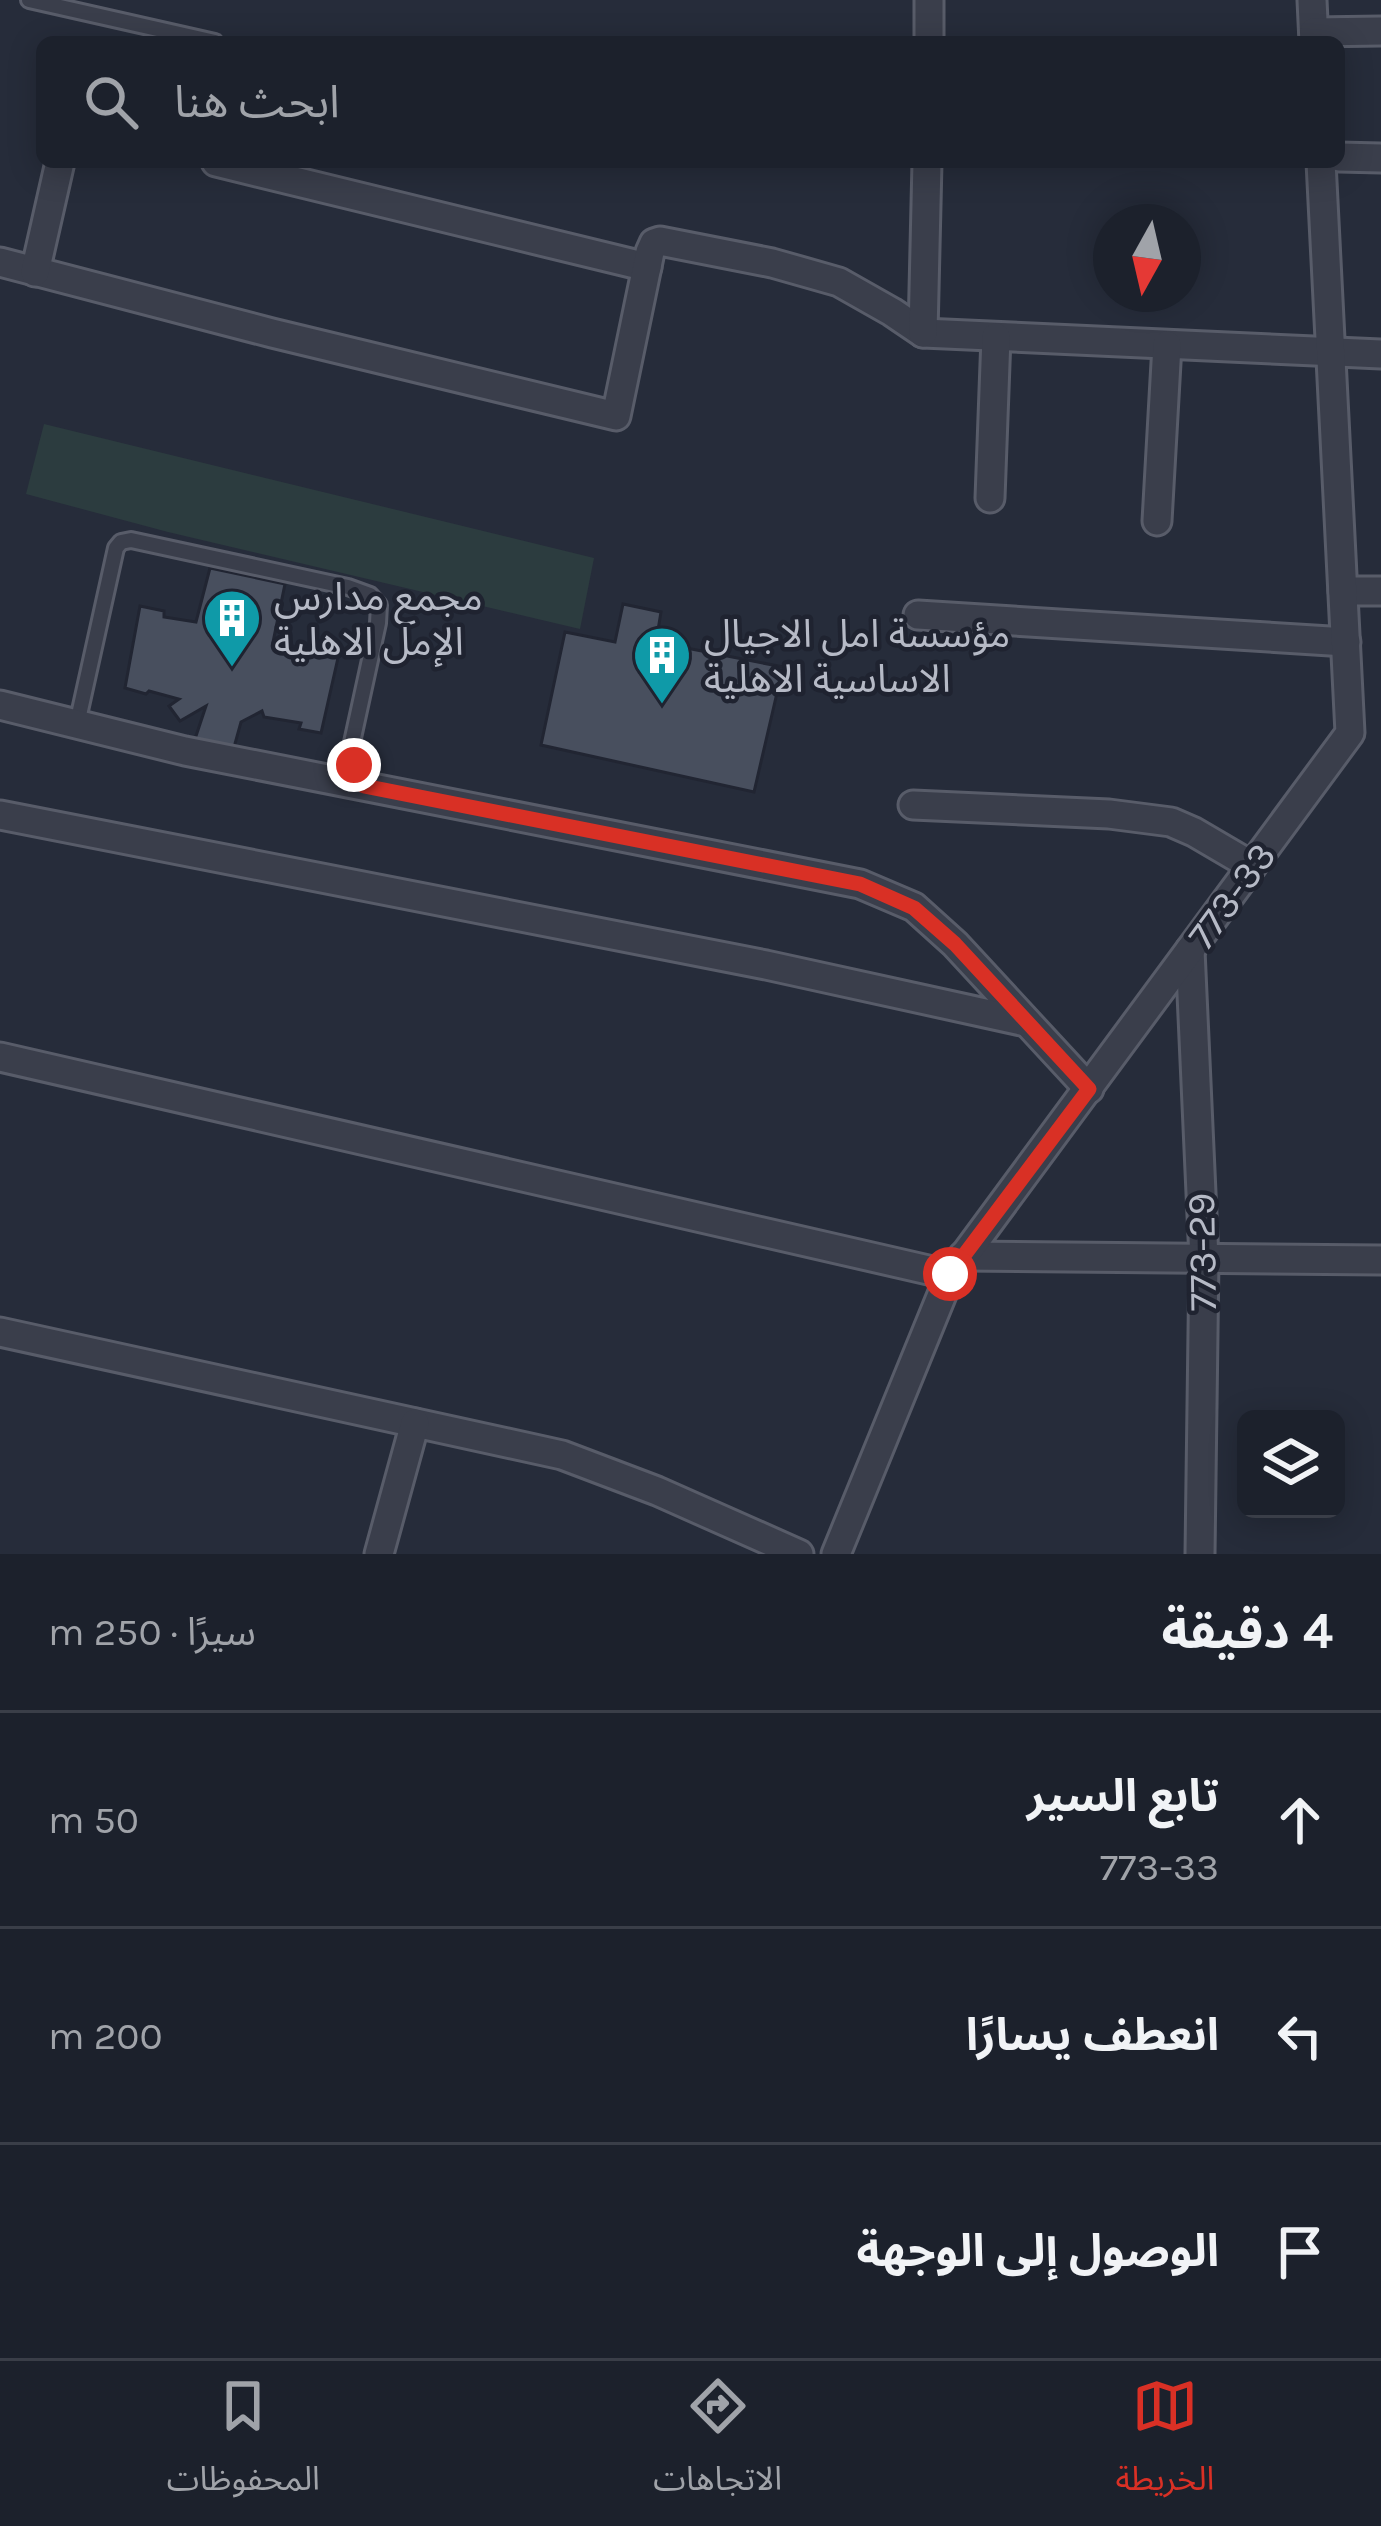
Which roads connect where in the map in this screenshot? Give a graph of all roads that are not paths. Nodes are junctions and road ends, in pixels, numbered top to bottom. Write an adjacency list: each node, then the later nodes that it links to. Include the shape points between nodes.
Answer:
1 (29, 0): 5 (lane)
2 (929, 0): 6 (street)
3 (1312, 0): 7 (street)
4 (1381, 31): 8 (street)
5 (188, 36)
6 (928, 36)
7 (1314, 36)
8 (1325, 36)
9 (1345, 158): 10 (street)
10 (1381, 158)
11 (59, 168): 17 (street)
12 (241, 168): 16 (street)
13 (927, 168): 18 (street)
14 (1322, 168): 21 (street)
15 (0, 262): 17 (street)
16 (647, 267): 17 (street, via 616,416); 18 (street, via 660,241 772,262 839,282)
17 (35, 272)
18 (922, 333): 19 (street)
19 (996, 337): 20 (street); 23 (street)
20 (1167, 345): 21 (street); 24 (street)
21 (1331, 353): 22 (street); 25 (street)
22 (1381, 354)
23 (990, 498)
24 (1157, 521)
25 (1343, 591): 26 (street); 28 (street)
26 (1381, 591)
27 (918, 615): 28 (street)
28 (1346, 642): 31 (street)
29 (0, 705): 30 (street)
30 (77, 724): 33 (street); 33 (lane, via 116,548 131,540 370,595 378,622 351,747)
31 (1350, 733): 32 (street); 36 (street, 773-33)
32 (1381, 734)
33 (364, 786): 38 (street, via 860,884 914,908)
34 (913, 805): 36 (street, via 1171,822)
35 (0, 814): 38 (street)
36 (1252, 866): 37 (street, 773-33)
37 (1190, 950): 40 (street, 773-33); 41 (street, 773-29)
38 (1026, 1022): 40 (street)
39 (0, 1057): 43 (street)
40 (1089, 1089): 43 (street, 773-33)
41 (1204, 1259): 42 (street); 43 (street); 49 (street, 773-29)
42 (1381, 1259)
43 (957, 1265): 48 (street, 773-33)
44 (0, 1332): 45 (street)
45 (415, 1423): 46 (street); 47 (street, via 562,1455)
46 (379, 1554)
47 (799, 1554)
48 (836, 1554)
49 (1199, 1554)

